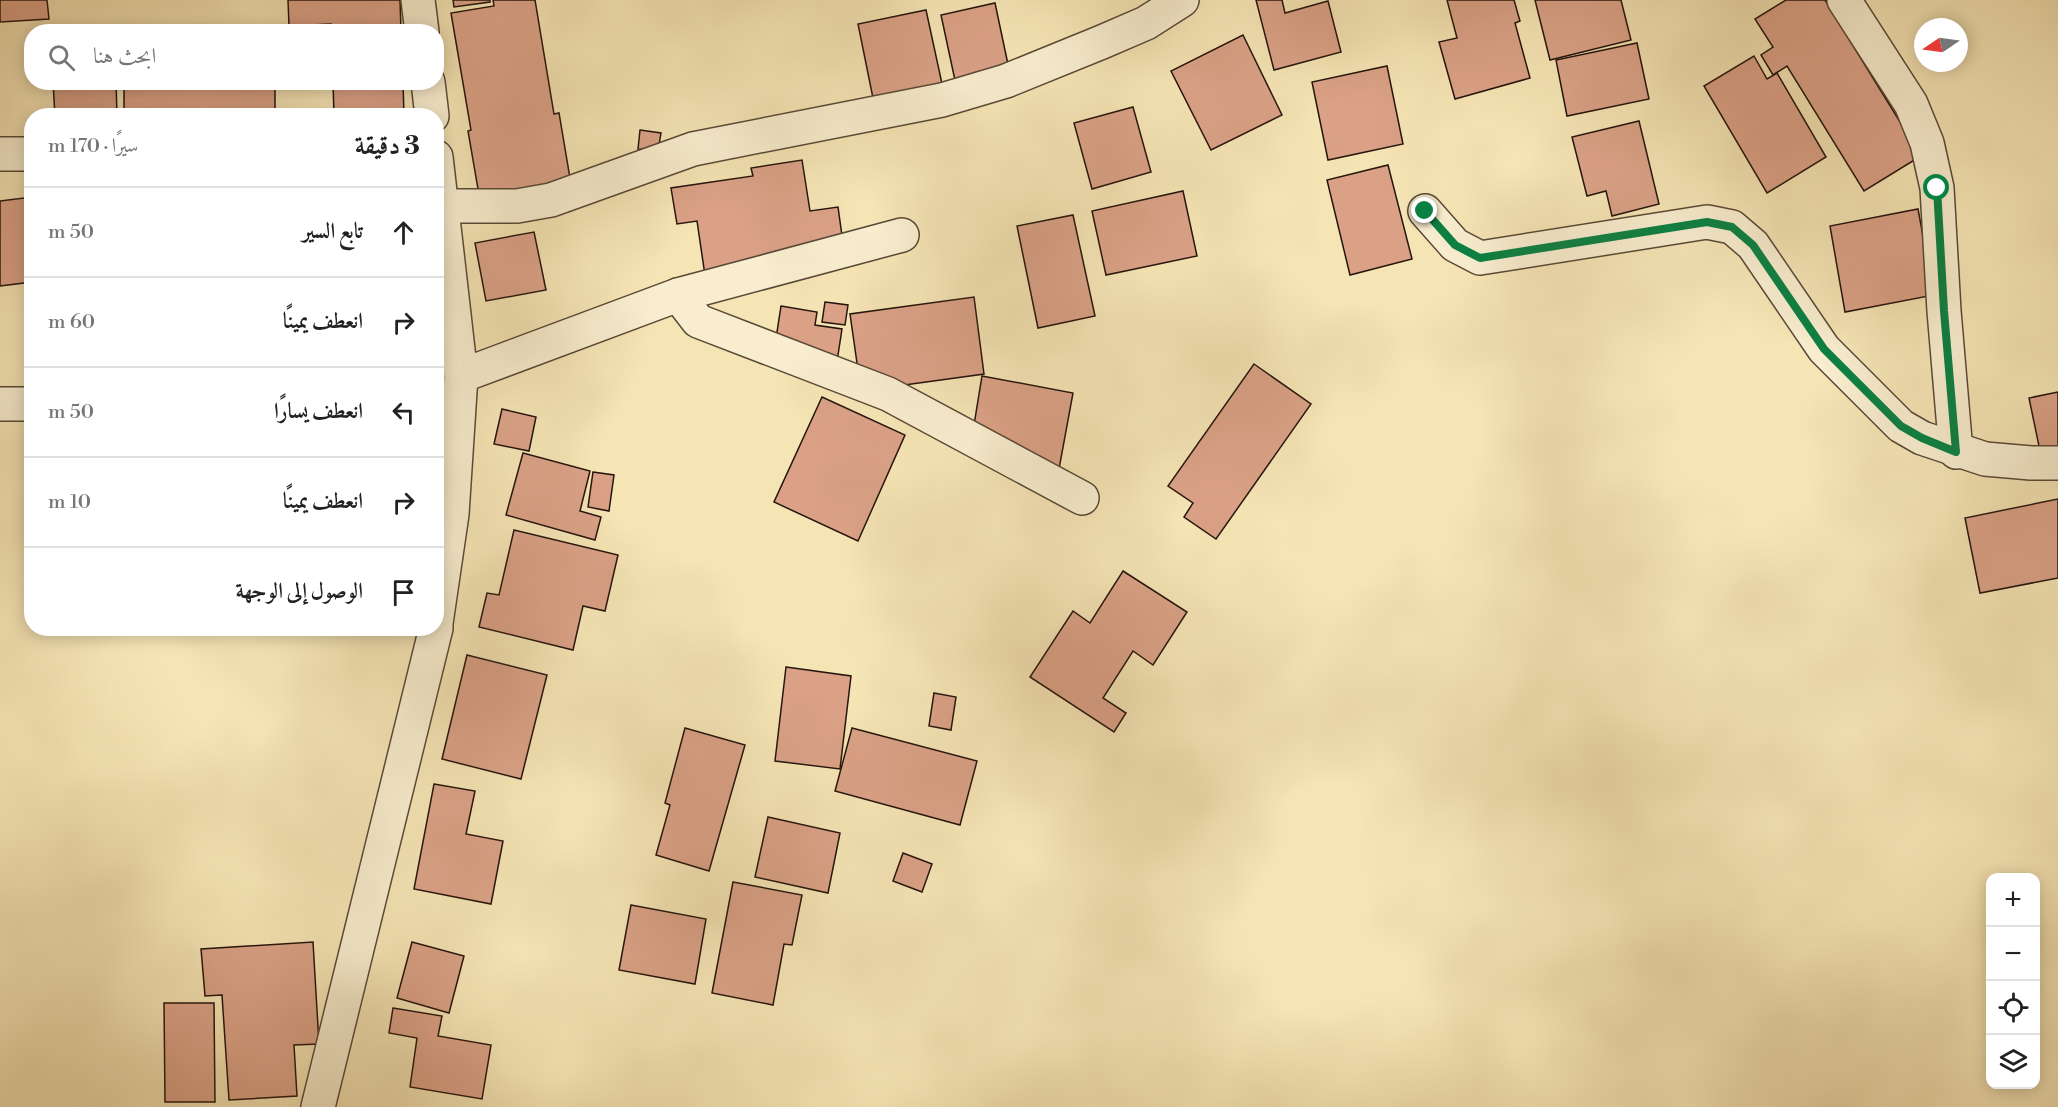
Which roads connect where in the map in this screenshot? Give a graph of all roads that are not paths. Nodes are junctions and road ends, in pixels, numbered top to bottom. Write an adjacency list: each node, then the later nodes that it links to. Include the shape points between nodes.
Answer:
1 (418, 0): 4 (street)
2 (1182, 0): 9 (street, via 1146,23 1102,42 1006,81 942,100 693,149 551,200 517,206)
3 (1844, 0): 18 (street, via 1911,104 1927,143 1937,188)
4 (421, 24)
5 (429, 90): 6 (street)
6 (431, 108)
7 (0, 154): 8 (street)
8 (24, 154)
9 (444, 206)
10 (1425, 211): 18 (street, via 1455,245 1480,258 1707,222 1732,227 1753,245 1805,324 1832,357 1901,426)
11 (444, 224): 14 (street)
12 (902, 235): 13 (street)
13 (678, 295): 14 (street); 20 (street, via 698,321 888,394)
14 (461, 376): 17 (street)
15 (0, 404): 16 (street)
16 (24, 404)
17 (448, 414): 21 (street, via 453,514)
18 (1956, 452): 19 (street, via 1985,459)
19 (2058, 463)
20 (1082, 498)
21 (444, 572)
22 (434, 636): 23 (street)
23 (318, 1107)

